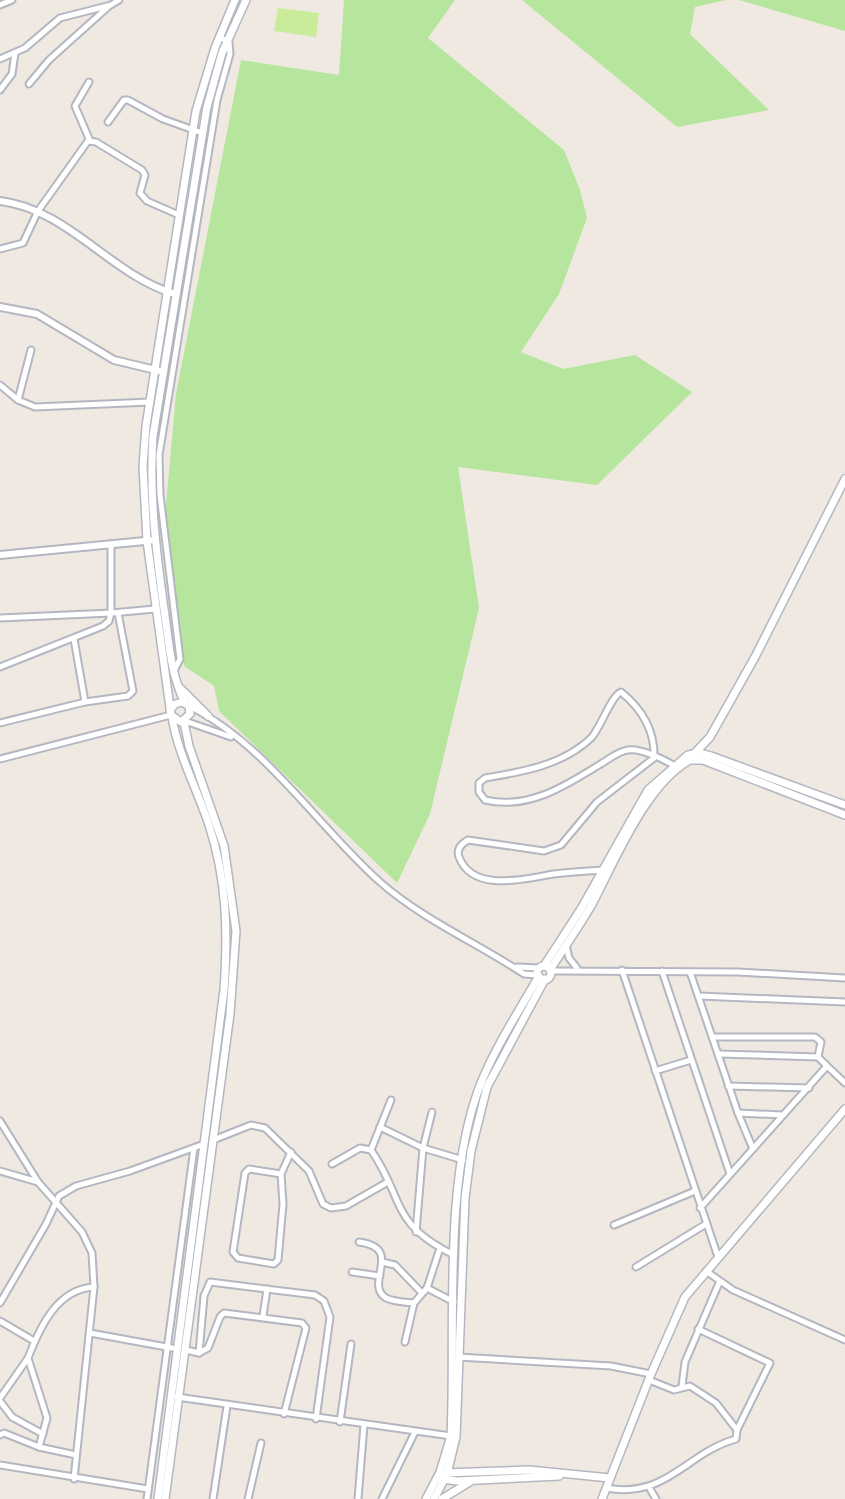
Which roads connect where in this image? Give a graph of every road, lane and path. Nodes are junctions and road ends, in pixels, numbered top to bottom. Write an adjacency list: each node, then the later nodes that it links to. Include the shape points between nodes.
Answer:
1 (12, 0): 5 (street)
2 (120, 0): 6 (street)
3 (235, 0): 7 (main road)
4 (246, 0): 8 (main road)
5 (0, 5)
6 (111, 5): 9 (street, via 60,18); 12 (street)
7 (219, 37): 8 (street); 15 (main road)
8 (228, 41): 16 (main road); 24 (street, via 230,54 217,100)
9 (15, 53): 10 (street); 13 (street, via 12,74)
10 (0, 59)
11 (89, 82): 17 (street, via 75,106)
12 (29, 84)
13 (0, 90)
14 (108, 122): 15 (street, via 125,100)
15 (192, 130): 16 (street); 20 (main road)
16 (202, 133): 23 (main road)
17 (90, 141): 19 (street); 20 (street, via 142,170 140,193 144,199)
18 (0, 201): 19 (street)
19 (38, 211): 21 (street, via 23,243); 22 (street)
20 (179, 215): 22 (main road)
21 (0, 248)
22 (166, 291): 23 (street); 27 (main road)
23 (175, 294): 24 (street); 28 (main road)
24 (185, 295): 41 (street, via 159,455 180,659)
25 (0, 307): 27 (street, via 37,314 114,360)
26 (31, 350): 30 (street)
27 (154, 371): 28 (street); 31 (main road)
28 (164, 372): 33 (main road, via 152,460)
29 (0, 386): 30 (street)
30 (18, 401): 31 (street, via 54,408)
31 (150, 402): 33 (main road, via 143,466)
32 (845, 479): 50 (main road, via 755,657 710,737)
33 (151, 540): 34 (street); 36 (main road); 41 (main road)
34 (111, 544): 35 (street); 37 (street)
35 (1, 553)
36 (155, 609): 37 (street); 45 (main road)
37 (115, 613): 38 (street); 39 (street, via 103,626); 43 (street, via 133,691 128,696)
38 (0, 618)
39 (74, 639): 40 (street); 43 (street)
40 (0, 667)
41 (173, 673): 42 (main road)
42 (176, 683): 44 (main road); 46 (main road)
43 (85, 702): 48 (street)
44 (187, 705): 45 (main road, via 175,704); 46 (street); 47 (main road, via 190,716)
45 (171, 714): 47 (main road); 52 (street); 58 (main road, via 216,847)
46 (208, 716): 49 (street)
47 (184, 721): 49 (street); 58 (main road, via 223,846)
48 (0, 723)
49 (234, 738): 63 (street, via 284,782 385,886 508,963)
50 (692, 756): 53 (main road); 54 (main road); 55 (main road)
51 (654, 758): 51 (street, via 625,750 572,782 526,802 492,802 479,792 478,785 485,778 536,769 581,746 600,727 618,692 647,720); 53 (street); 56 (street, via 597,802 555,849 468,840 459,849 460,860 474,873 498,881)
52 (0, 759)
53 (676, 767): 56 (main road, via 648,790)
54 (845, 805)
55 (845, 815)
56 (607, 870): 57 (main road)
57 (584, 911): 59 (main road); 63 (main road)
58 (232, 932): 85 (main road, via 233,988); 86 (main road)
59 (566, 945): 60 (street); 63 (main road)
60 (577, 968): 61 (street); 63 (street)
61 (622, 970): 62 (street); 74 (street)
62 (662, 971): 64 (street); 71 (street)
63 (544, 972): 72 (main road)
64 (690, 972): 65 (street); 66 (street)
65 (845, 978)
66 (699, 996): 67 (street); 68 (street)
67 (845, 1002)
68 (713, 1037): 69 (street); 70 (street, via 815,1037 821,1042)
69 (719, 1054): 70 (street); 76 (street)
70 (818, 1057): 73 (street)
71 (691, 1059): 74 (street); 96 (street)
72 (495, 1060): 92 (main road, via 473,1108); 108 (main road, via 471,1151)
73 (827, 1066): 75 (street); 77 (street)
74 (655, 1071): 99 (street)
75 (845, 1083)
76 (728, 1086): 77 (street); 81 (street)
77 (809, 1088): 82 (street)
78 (391, 1100): 84 (street)
79 (845, 1109): 107 (main road)
80 (432, 1112): 88 (street)
81 (737, 1113): 82 (street); 89 (street)
82 (783, 1115): 89 (street)
83 (0, 1121): 97 (street)
84 (380, 1127): 88 (street); 90 (street)
85 (214, 1139): 86 (street); 91 (street, via 259,1125); 130 (main road)
86 (204, 1144): 87 (street); 129 (main road)
87 (194, 1148): 100 (street, via 76,1186); 129 (street)
88 (423, 1148): 92 (street); 104 (street)
89 (753, 1149): 96 (street)
90 (370, 1150): 93 (street, via 360,1148); 98 (street)
91 (291, 1152): 95 (street); 98 (street, via 309,1171 323,1204 331,1208 346,1206)
92 (463, 1160): 108 (main road)
93 (332, 1164)
94 (0, 1171): 97 (street)
95 (281, 1174): 95 (street, via 278,1260 274,1264 238,1258 233,1252 245,1172)
96 (730, 1174): 101 (street)
97 (38, 1182): 100 (street)
98 (386, 1183): 104 (street)
99 (695, 1191): 101 (street); 103 (street)
100 (55, 1198): 115 (street, via 89,1242); 119 (street, via 46,1224)
101 (700, 1208): 102 (street)
102 (706, 1224): 107 (street); 110 (street)
103 (614, 1226)
104 (416, 1231): 106 (street)
105 (359, 1242): 109 (street, via 373,1244)
106 (440, 1248): 108 (street); 117 (street)
107 (718, 1257): 111 (main road)
108 (459, 1258): 118 (main road); 132 (main road)
109 (382, 1262): 113 (street); 117 (street, via 395,1265)
110 (636, 1268)
111 (706, 1271): 114 (street); 134 (main road, via 685,1297)
112 (352, 1272): 113 (street)
113 (380, 1276): 120 (street, via 378,1288 388,1299)
114 (719, 1283): 123 (street); 125 (street)
115 (94, 1287): 124 (street); 126 (street, via 68,1293)
116 (267, 1289): 121 (street); 131 (street, via 210,1282 204,1296); 141 (street, via 315,1295 329,1308)
117 (425, 1291): 118 (street); 120 (street)
118 (454, 1302): 148 (main road)
119 (0, 1303)
120 (414, 1303): 127 (street)
121 (263, 1316): 131 (street, via 224,1313 208,1348); 140 (street, via 302,1323 306,1328)
122 (0, 1321): 126 (street)
123 (698, 1329): 135 (street, via 685,1362); 144 (street, via 771,1363)
124 (90, 1332): 129 (street); 151 (street)
125 (845, 1340)
126 (34, 1341): 133 (street)
127 (405, 1342)
128 (351, 1344): 142 (street)
129 (173, 1348): 136 (main road); 161 (street)
130 (186, 1350): 131 (street); 137 (main road)
131 (199, 1353)
132 (458, 1357): 134 (street, via 611,1366); 152 (main road)
133 (28, 1358): 138 (street); 146 (street, via 46,1408)
134 (650, 1377): 135 (street, via 674,1390); 157 (main road)
135 (682, 1386): 144 (street, via 705,1394)
136 (171, 1396): 137 (street); 165 (main road)
137 (180, 1398): 139 (street); 166 (main road)
138 (0, 1399): 146 (street, via 12,1417)
139 (227, 1406): 140 (street); 167 (street)
140 (284, 1414): 141 (street)
141 (316, 1419): 142 (street)
142 (340, 1422): 143 (street)
143 (364, 1425): 145 (street); 169 (street)
144 (737, 1430): 162 (street, via 736,1439)
145 (415, 1432): 148 (street); 170 (street)
146 (43, 1433): 150 (street)
147 (0, 1435): 150 (street)
148 (451, 1436): 156 (main road)
149 (261, 1443): 168 (street)
150 (39, 1447): 151 (street)
151 (76, 1455): 158 (street)
152 (451, 1461): 154 (main road); 156 (main road)
153 (0, 1465): 158 (street)
154 (465, 1473): 155 (main road, via 529,1470); 156 (main road)
155 (563, 1475): 157 (main road); 159 (main road)
156 (443, 1476): 159 (main road); 171 (main road); 172 (main road)
157 (610, 1478): 160 (main road)
158 (74, 1479): 161 (street)
159 (473, 1479): 173 (main road)
160 (607, 1488): 163 (street); 174 (main road)
161 (148, 1489): 164 (street)
162 (650, 1489): 163 (street); 175 (street)
163 (630, 1497)
164 (147, 1499)
165 (158, 1499)
166 (165, 1499)
167 (213, 1499)
168 (248, 1499)
169 (358, 1499)
170 (382, 1499)
171 (426, 1499)
172 (433, 1499)
173 (442, 1499)
174 (602, 1499)
175 (656, 1499)

